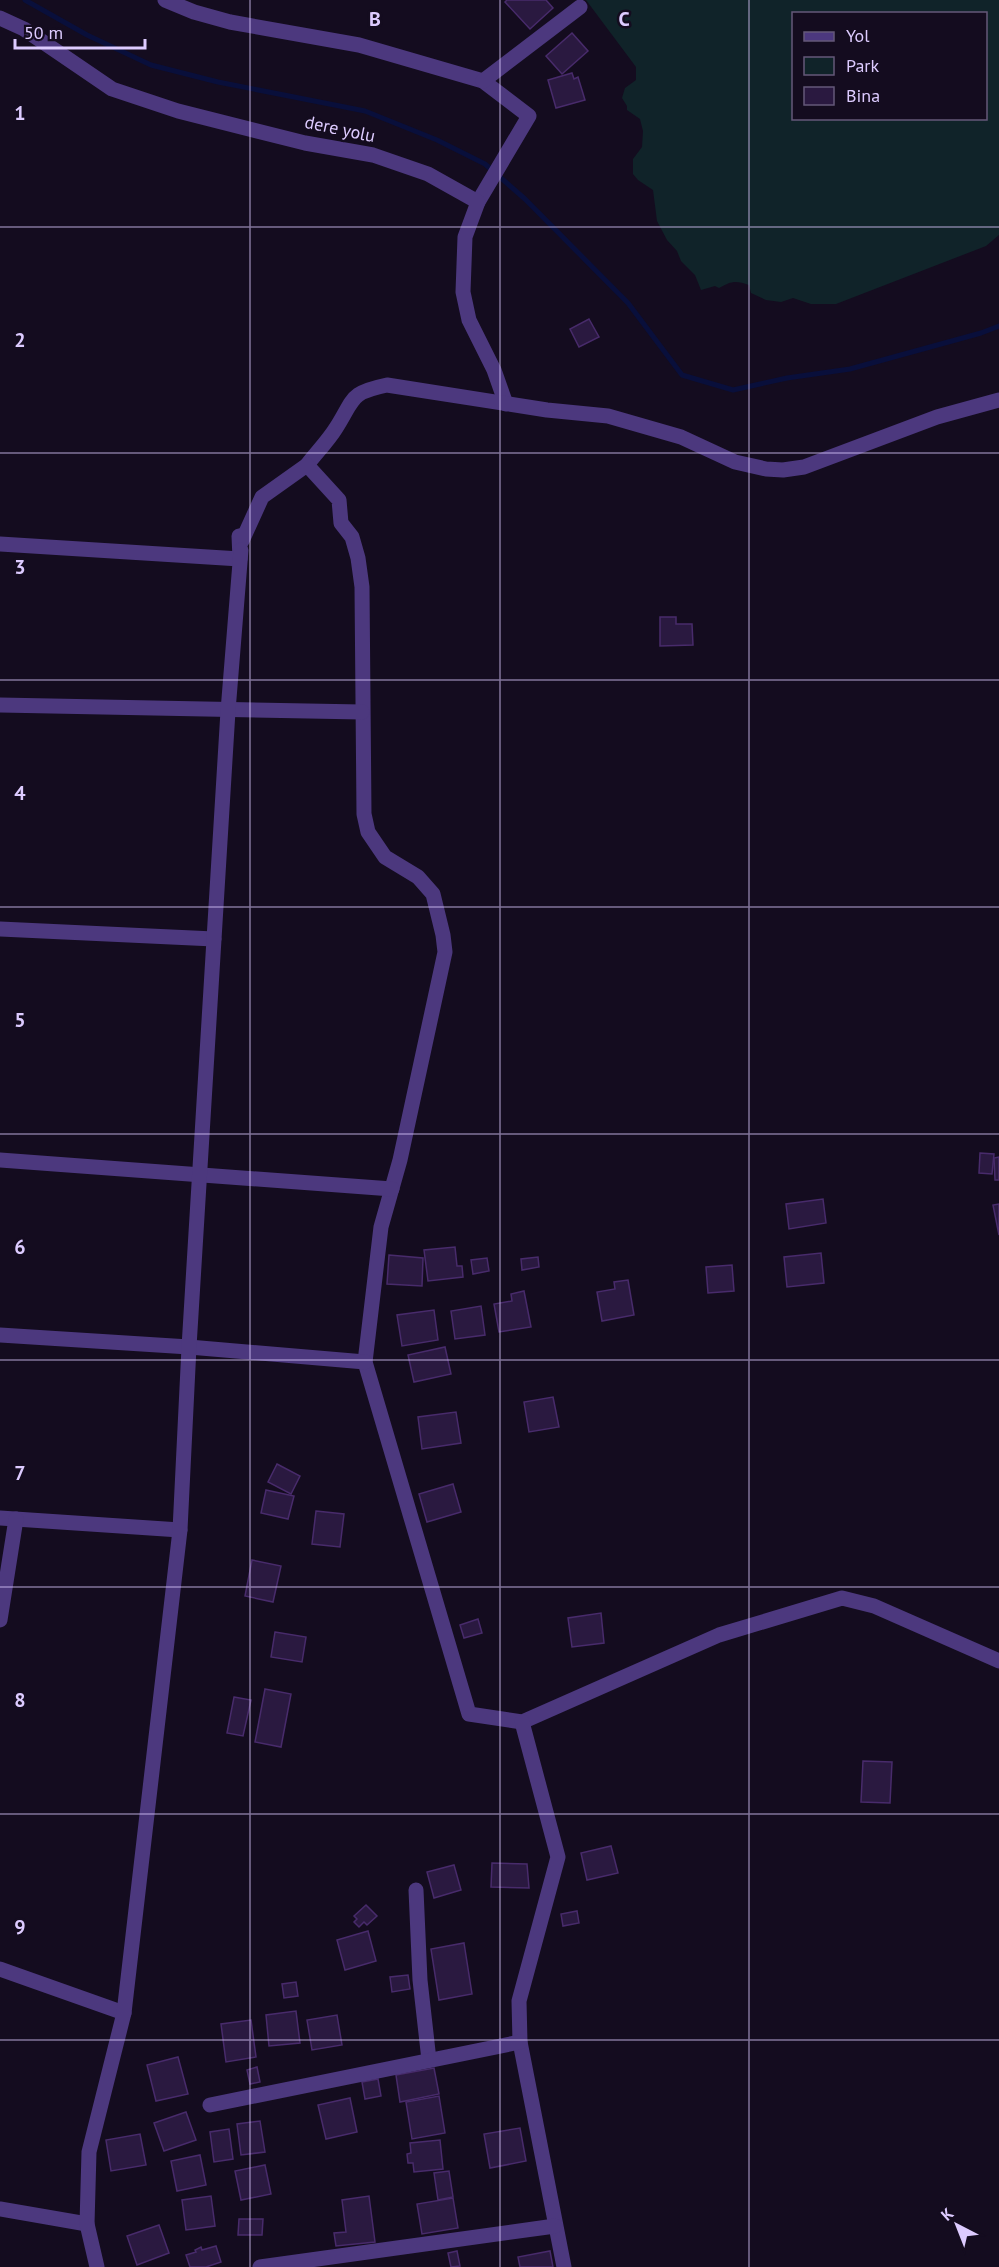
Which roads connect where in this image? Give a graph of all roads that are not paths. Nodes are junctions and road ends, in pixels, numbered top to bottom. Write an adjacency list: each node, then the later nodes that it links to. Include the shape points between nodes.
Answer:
1 (165, 0): 4 (street, via 230,22 359,45)
2 (577, 2): 4 (street)
3 (0, 18): 5 (street, dere yolu, via 24,29 112,89 178,111 305,143 373,155 428,174)
4 (483, 81): 5 (street, via 529,116)
5 (478, 202): 7 (street, via 465,237 463,292 469,320)
6 (999, 400): 7 (street, via 938,417 804,467 783,470 735,462 681,437 608,416)
7 (506, 404): 8 (street, via 387,385 364,390 351,401)
8 (307, 465): 10 (street, via 262,497 242,541); 13 (street, via 339,500 342,523 352,537 358,558 362,587)
9 (0, 544): 10 (street)
10 (240, 559): 12 (street)
11 (0, 705): 12 (street)
12 (228, 711): 13 (street); 15 (street)
13 (362, 712): 18 (street, via 364,814 368,832 385,857 418,877 433,894 445,952)
14 (0, 929): 15 (street)
15 (214, 939): 17 (street)
16 (0, 1160): 17 (street)
17 (200, 1173): 18 (street); 20 (street)
18 (392, 1189): 21 (street, via 381,1227)
19 (0, 1335): 20 (street)
20 (189, 1347): 21 (street); 24 (street)
21 (365, 1362): 27 (street, via 469,1714)
22 (0, 1518): 23 (street)
23 (16, 1519): 24 (street); 25 (street)
24 (180, 1530): 30 (street)
25 (0, 1620)
26 (999, 1661): 27 (street, via 874,1606 842,1598 719,1635)
27 (522, 1722): 31 (street, via 558,1857 519,2001)
28 (416, 1890): 32 (street)
29 (0, 1970): 30 (street)
30 (124, 2013): 35 (street, via 88,2152)
31 (520, 2042): 32 (street); 36 (street)
32 (429, 2060): 33 (street)
33 (210, 2105)
34 (0, 2209): 35 (street)
35 (87, 2224): 38 (street)
36 (555, 2226): 37 (street); 40 (street)
37 (338, 2261): 39 (street)
38 (97, 2267)
39 (260, 2267)
40 (564, 2267)

